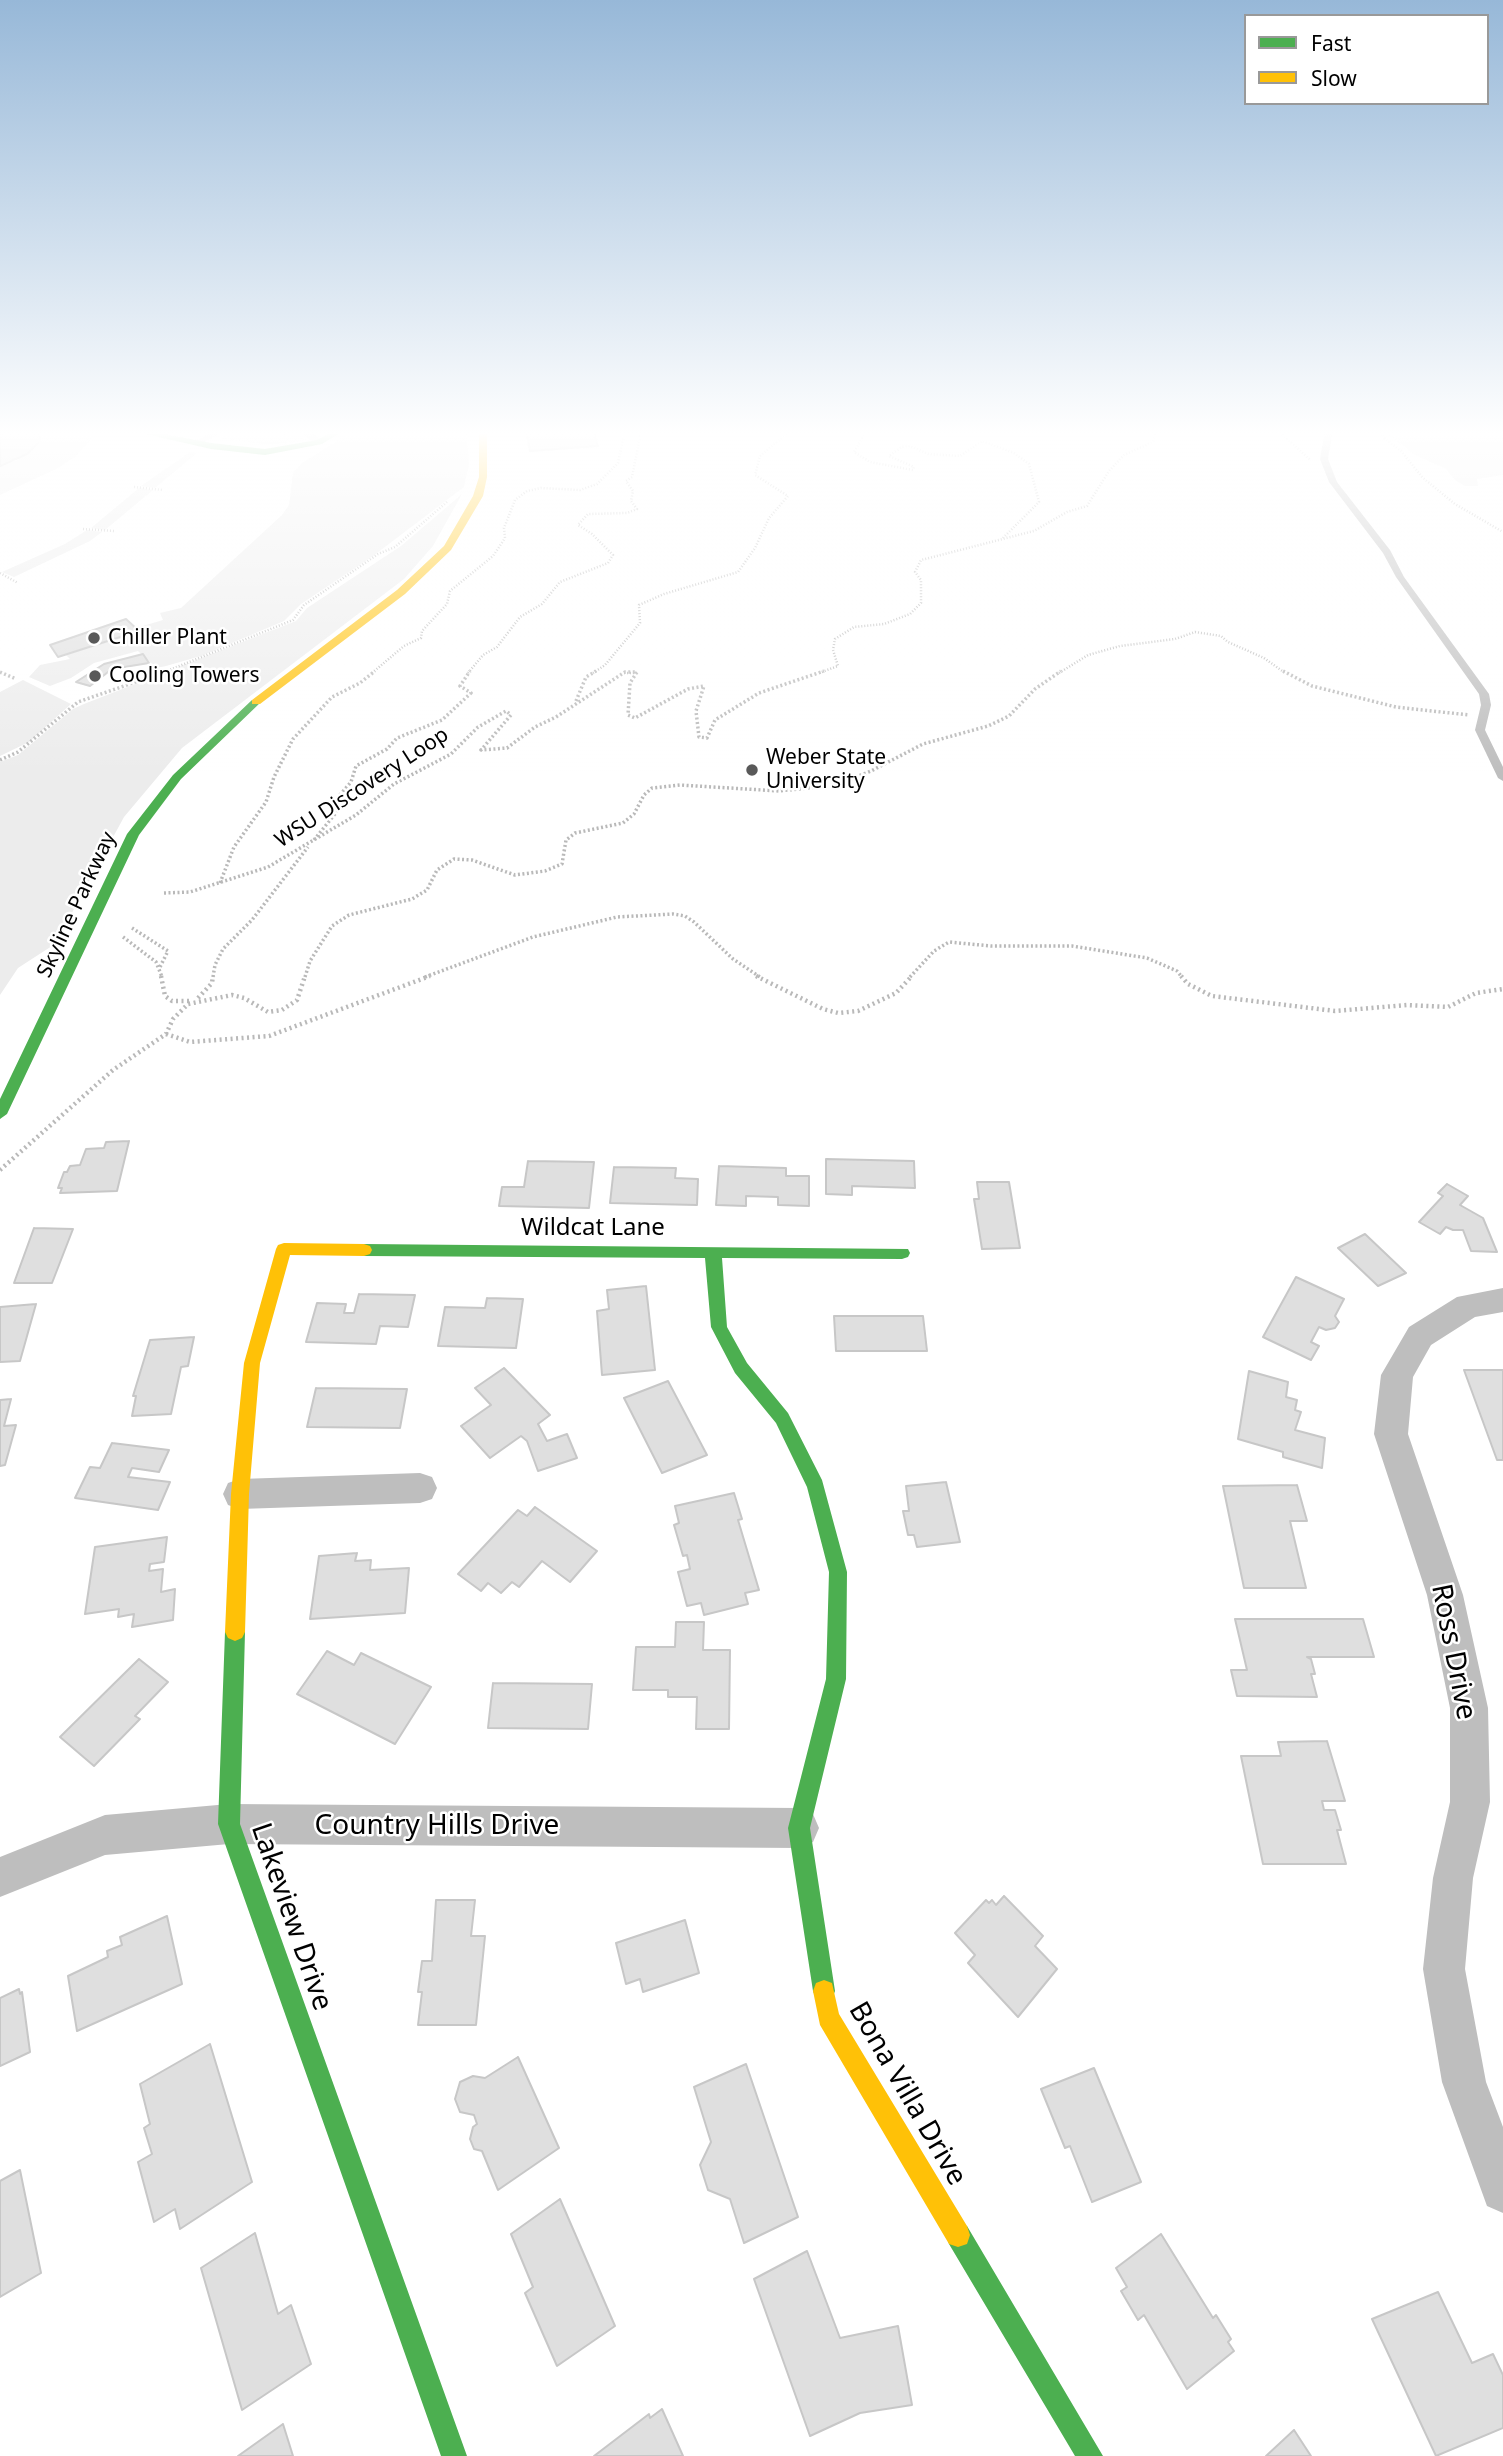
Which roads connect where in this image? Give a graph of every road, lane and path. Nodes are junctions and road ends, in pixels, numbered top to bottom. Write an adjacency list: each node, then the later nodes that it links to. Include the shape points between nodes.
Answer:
1 (398, 545): 16 (path, via 304,605 293,620 78,702 18,752)
2 (449, 545): 27 (street, Skyline Parkway, via 401,592 244,712 177,777 133,834)
3 (501, 545): 19 (path, via 450,591 447,604 421,638 404,646 360,683 332,697 293,739 266,802 234,847)
4 (602, 545): 18 (path, via 612,555 608,563 560,582 542,604 520,617 497,647 468,673 460,686 471,693 442,720 397,738 356,766 351,782 339,796 339,809)
5 (757, 545): 14 (path, via 738,572 639,606 640,623 605,665 586,677)
6 (982, 545): 14 (path, WSU Discovery Loop, via 920,560 915,572 921,580 921,603 910,614 884,624 854,627 835,639 838,666 759,693 715,720 707,738 698,737 696,710 704,686 688,689 635,718 628,715 630,683 637,672 625,672)
7 (1381, 545): 15 (lane, via 1483,694)
8 (0, 573): 9 (path)
9 (18, 583)
10 (0, 672): 11 (path)
11 (7, 675): 12 (path); 13 (path)
12 (0, 679)
13 (16, 679)
14 (575, 702): 18 (path, WSU Discovery Loop, via 507,748 481,750 511,716 506,710 478,727 452,754 394,784)
15 (1483, 715): 17 (lane, via 1481,735); 25 (path, via 1396,707 1312,686 1206,632 1120,646 1065,667 1009,716 923,744 836,785 779,791 665,785 644,795 624,823 575,833 566,841 562,864 545,871 515,874 454,859 436,870 427,890 412,899 349,915 332,926 310,961 297,1000 282,1010 268,1012 232,995)
16 (0, 760)
17 (1503, 778)
18 (310, 844): 19 (path, WSU Discovery Loop, via 268,867); 25 (path, via 252,920 223,949 208,990)
19 (220, 883): 20 (path, WSU Discovery Loop)
20 (164, 893)
21 (132, 928): 23 (path, via 168,951)
22 (123, 937): 23 (path)
23 (160, 968): 25 (path, via 165,996 172,1001)
24 (1503, 989): 26 (path, via 1476,993 1448,1007 1335,1011 1212,996 1188,984 1177,971 1147,958 1072,946 949,942 934,951 896,993 858,1011 838,1013 753,974 694,922 673,914 617,917 533,937 269,1036 190,1042)
25 (194, 1001): 26 (path, via 182,1007)
26 (166, 1034): 28 (path, via 113,1070)
27 (0, 1114)
28 (0, 1170)
29 (284, 1249): 30 (street, Wildcat Lane); 34 (street, Lakeview Drive, via 252,1363)
30 (713, 1252): 31 (street, Wildcat Lane); 36 (street, Bona Villa Drive, via 719,1327 741,1368 782,1418 816,1486 838,1572 835,1679)
31 (902, 1253)
32 (1503, 1300): 38 (street, Ross Drive, via 1468,1306 1420,1335 1397,1375 1391,1434 1446,1595 1469,1707 1470,1802 1452,1878 1444,1969 1464,2082)
33 (420, 1488): 34 (street)
34 (240, 1494): 35 (street, Lakeview Drive)
35 (229, 1824): 36 (street, Country Hills Drive); 37 (street, Country Hills Drive, via 106,1835); 39 (street, Lakeview Drive)
36 (799, 1828): 40 (street, Bona Villa Drive, via 828,2017)
37 (0, 1877)
38 (1503, 2190)
39 (454, 2456)
40 (1090, 2456)

